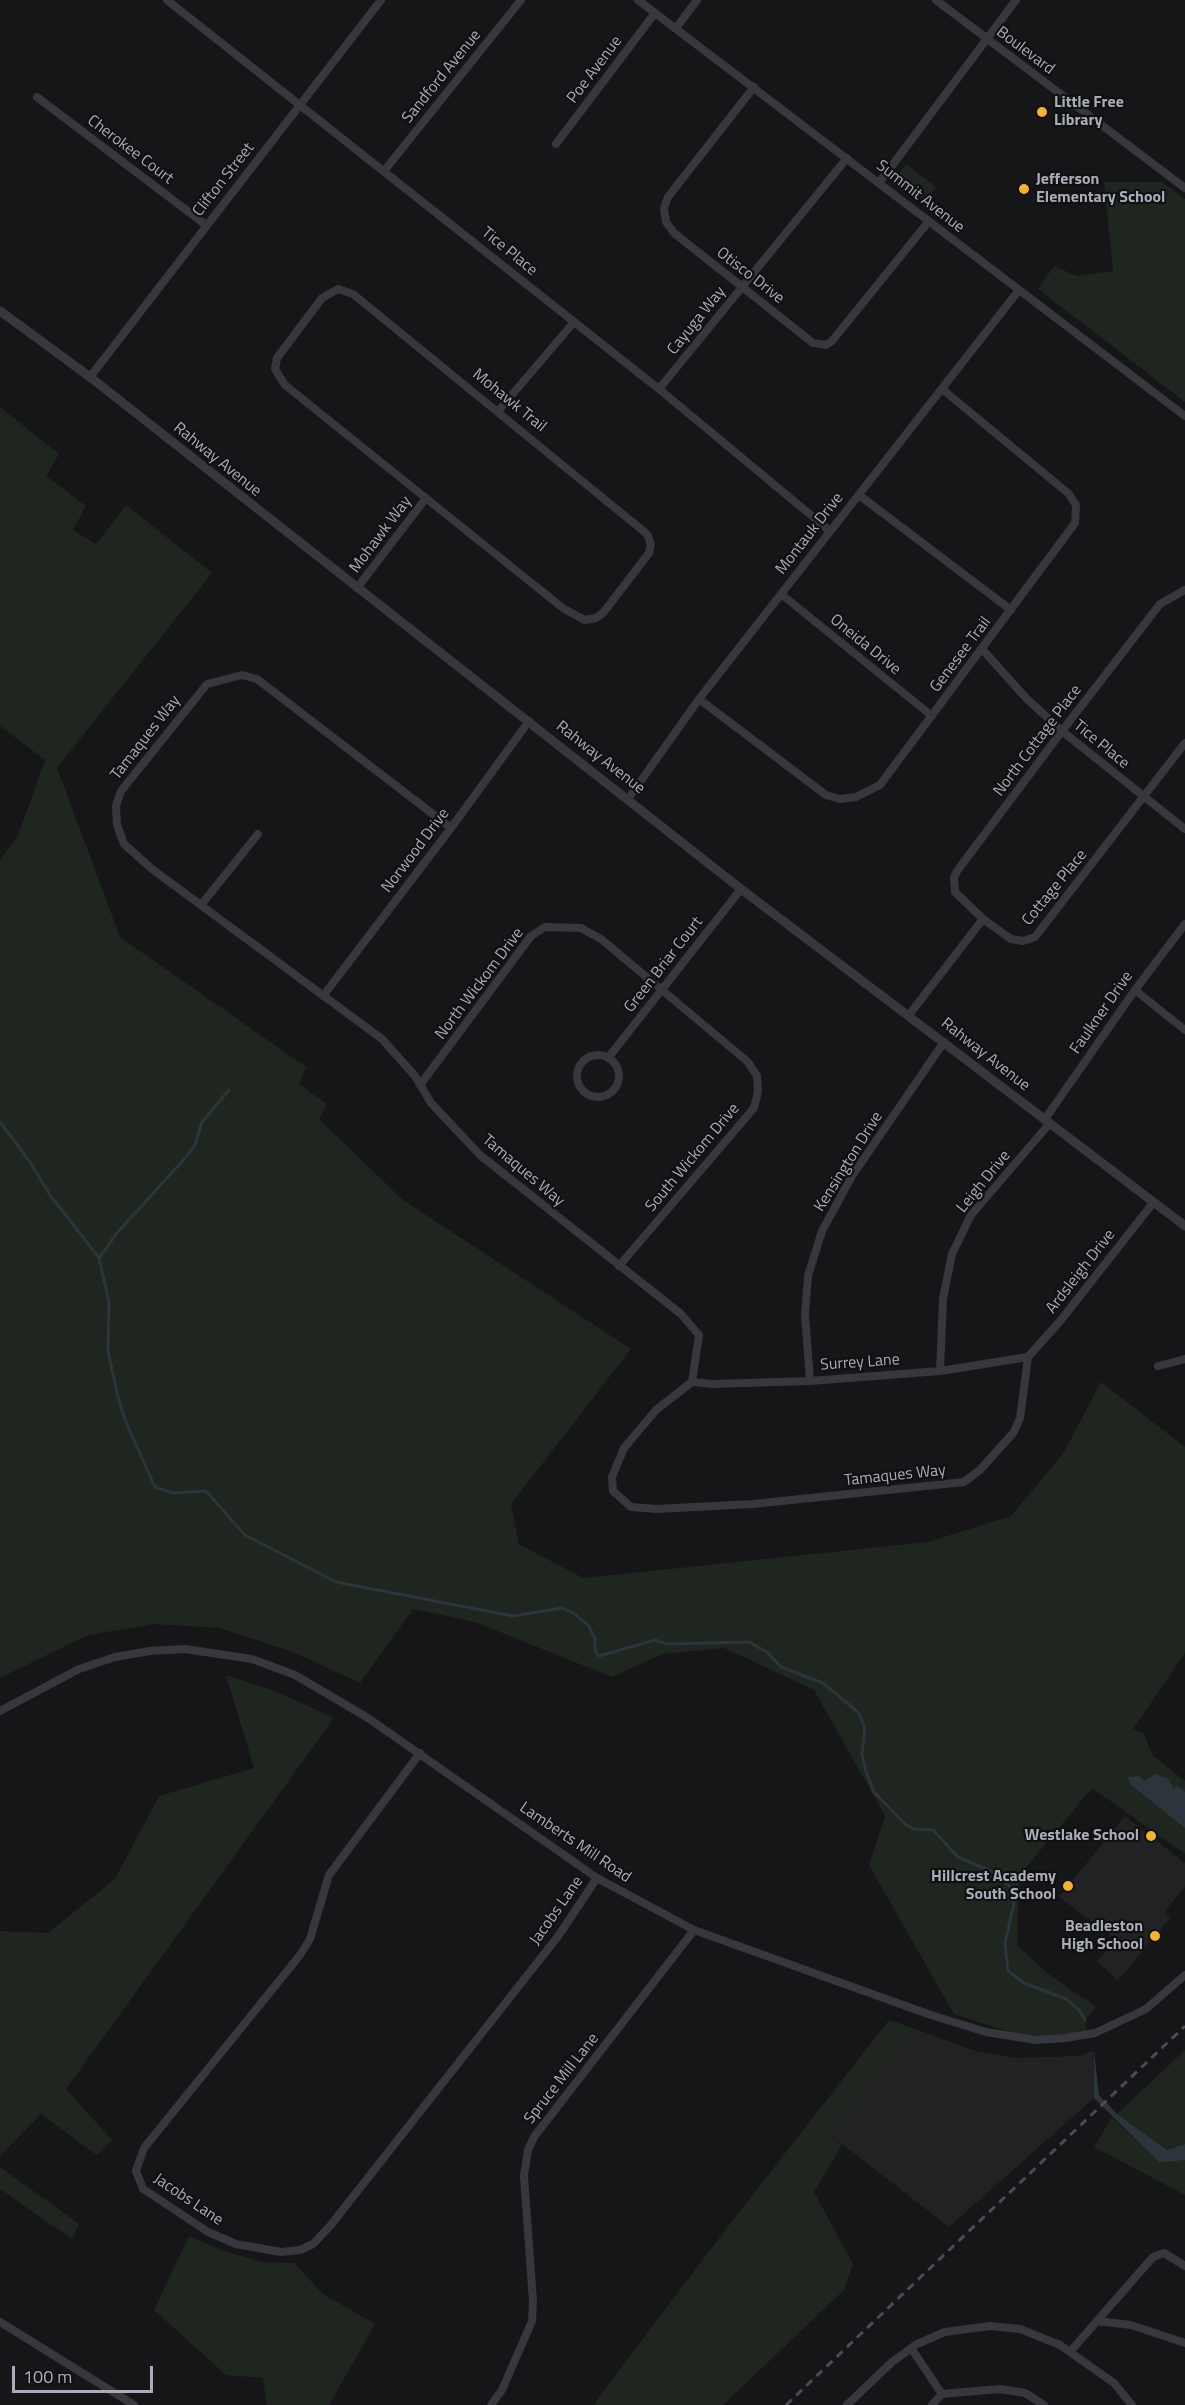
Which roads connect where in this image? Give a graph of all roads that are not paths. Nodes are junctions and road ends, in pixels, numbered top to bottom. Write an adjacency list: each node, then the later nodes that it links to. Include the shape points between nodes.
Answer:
1 (166, 0): 13 (street, Tice Place)
2 (381, 0): 13 (street, Clifton Street)
3 (521, 0): 16 (street, Sandford Avenue)
4 (638, 0): 8 (street, Summit Avenue)
5 (697, 0): 9 (street)
6 (936, 0): 10 (street, Boulevard)
7 (1016, 0): 10 (street)
8 (655, 13): 9 (street, Summit Avenue); 14 (street, Poe Avenue)
9 (676, 28): 11 (street, Summit Avenue)
10 (987, 39): 17 (street); 18 (street, Boulevard)
11 (754, 87): 15 (street, Summit Avenue); 21 (street, Otisco Drive, via 668,197 664,208 666,222 674,233)
12 (37, 98): 20 (street, Cherokee Court)
13 (301, 104): 16 (street, Tice Place); 20 (street, Clifton Street)
14 (556, 144)
15 (847, 158): 17 (street, Summit Avenue); 21 (street, Cayuga Way)
16 (384, 171): 24 (street, Tice Place)
17 (879, 183): 19 (street, Summit Avenue)
18 (1185, 188)
19 (929, 221): 21 (street, Otisco Drive, via 826,345 813,342); 22 (street, Summit Avenue)
20 (206, 225): 25 (street, Clifton Street)
21 (742, 287): 26 (street, Cayuga Way)
22 (1019, 291): 27 (street, Montauk Drive); 29 (street, Summit Avenue)
23 (0, 311): 25 (street, Rahway Avenue)
24 (574, 322): 26 (street, Tice Place); 28 (street)
25 (90, 377): 33 (street, Rahway Avenue)
26 (658, 389): 32 (street, Tice Place)
27 (942, 389): 30 (street, Montauk Drive); 36 (street, Genesee Trail, via 1057,482 1076,505 1075,523 1069,533)
28 (499, 410): 31 (street, Mohawk Trail, via 353,294 338,289 322,298 278,358 275,369 285,385); 31 (street, Mohawk Trail, via 647,534 649,553 603,612 596,618 578,618)
29 (1185, 416)
30 (859, 495): 32 (street, Montauk Drive); 36 (street)
31 (426, 498): 33 (street, Mohawk Way)
32 (830, 531): 35 (street, Montauk Drive)
33 (357, 588): 40 (street, Rahway Avenue)
34 (1185, 590): 41 (street, North Cottage Place, via 1160,604)
35 (781, 594): 38 (street, Montauk Drive); 39 (street, Oneida Drive)
36 (1011, 610): 37 (street, Genesee Trail)
37 (982, 650): 39 (street, Genesee Trail); 41 (street, Tice Place)
38 (699, 699): 39 (street, Genesee Trail, via 826,795 840,799 856,797 880,785); 44 (street, Montauk Drive)
39 (932, 716)
40 (529, 721): 44 (street, Rahway Avenue); 45 (street, Norwood Drive)
41 (1062, 731): 43 (street, Tice Place); 50 (street, North Cottage Place, via 954,878 955,892)
42 (1185, 743): 43 (street, Cottage Place)
43 (1144, 796): 46 (street, Tice Place); 50 (street, Cottage Place, via 1035,937 1011,939)
44 (628, 799): 48 (street, Rahway Avenue)
45 (451, 828): 49 (street, Tamaques Way, via 257,679 242,675 224,678 207,684 195,698 121,791 116,806 124,844); 54 (street, Norwood Drive)
46 (1185, 829)
47 (258, 834): 49 (street)
48 (741, 889): 52 (street, Green Briar Court); 55 (street, Rahway Avenue)
49 (201, 905): 54 (street, Tamaques Way)
50 (983, 919): 55 (street)
51 (1185, 924): 53 (street, Faulkner Drive)
52 (663, 990): 58 (street, Green Briar Court); 59 (street, North Wickom Drive, via 601,939 581,928 545,927 531,936); 63 (street, South Wickom Drive, via 748,1062 757,1076 758,1091 754,1108)
53 (1135, 990): 56 (street); 60 (street, Faulkner Drive)
54 (323, 996): 59 (street, Tamaques Way, via 382,1039)
55 (909, 1015): 57 (street, Rahway Avenue)
56 (1185, 1030)
57 (944, 1042): 60 (street, Rahway Avenue); 68 (street, Kensington Drive, via 852,1176 822,1231 808,1276 805,1314)
58 (608, 1058): 58 (street, via 589,1057 579,1066 577,1079 589,1096 602,1097 617,1085 619,1072)
59 (420, 1085): 63 (street, Tamaques Way, via 431,1103 480,1155)
60 (1047, 1121): 61 (street, Rahway Avenue); 67 (street, Leigh Drive, via 971,1215 952,1254 943,1299)
61 (1153, 1203): 62 (street, Rahway Avenue); 64 (street, Ardsleigh Drive)
62 (1185, 1226)
63 (619, 1266): 69 (street, Tamaques Way, via 681,1314 699,1335)
64 (1028, 1357): 67 (street, Surrey Lane); 69 (street, Tamaques Way, via 1020,1418 1014,1432 964,1482 753,1504 631,1507 613,1491 612,1484 624,1448 656,1410)
65 (1185, 1359): 66 (street)
66 (1158, 1366)
67 (940, 1371): 68 (street, Surrey Lane)
68 (810, 1381): 69 (street, Surrey Lane)
69 (692, 1382)
70 (0, 1711): 71 (street, Lamberts Mill Road, via 79,1668 115,1657 150,1651 214,1651 252,1659 295,1675)
71 (420, 1753): 72 (street, Lamberts Mill Road); 72 (street, Jacobs Lane, via 329,1875 310,1939 300,1955 144,2148 136,2171 143,2189 208,2232 236,2244 281,2252 313,2244 559,1935)
72 (597, 1878): 73 (street, Lamberts Mill Road)
73 (694, 1930): 74 (street, Lamberts Mill Road, via 950,2021 1036,2040 1095,2033 1115,2025 1146,2009); 83 (street, Spruce Mill Lane, via 534,2137 528,2150 524,2176 532,2321 502,2390)
74 (1185, 1975)
75 (1185, 2266): 76 (street, via 1164,2253 1154,2257)
76 (1097, 2321): 78 (street, via 1131,2325); 80 (street)
77 (0, 2322): 82 (street)
78 (1185, 2343)
79 (911, 2348): 80 (street, via 945,2332 990,2326 1034,2333); 81 (street); 84 (street)
80 (1070, 2352): 87 (street, via 1114,2382)
81 (942, 2394): 85 (street); 86 (street, via 1015,2390)
82 (134, 2405)
83 (491, 2405)
84 (847, 2405)
85 (932, 2405)
86 (1044, 2405)
87 (1132, 2405)

